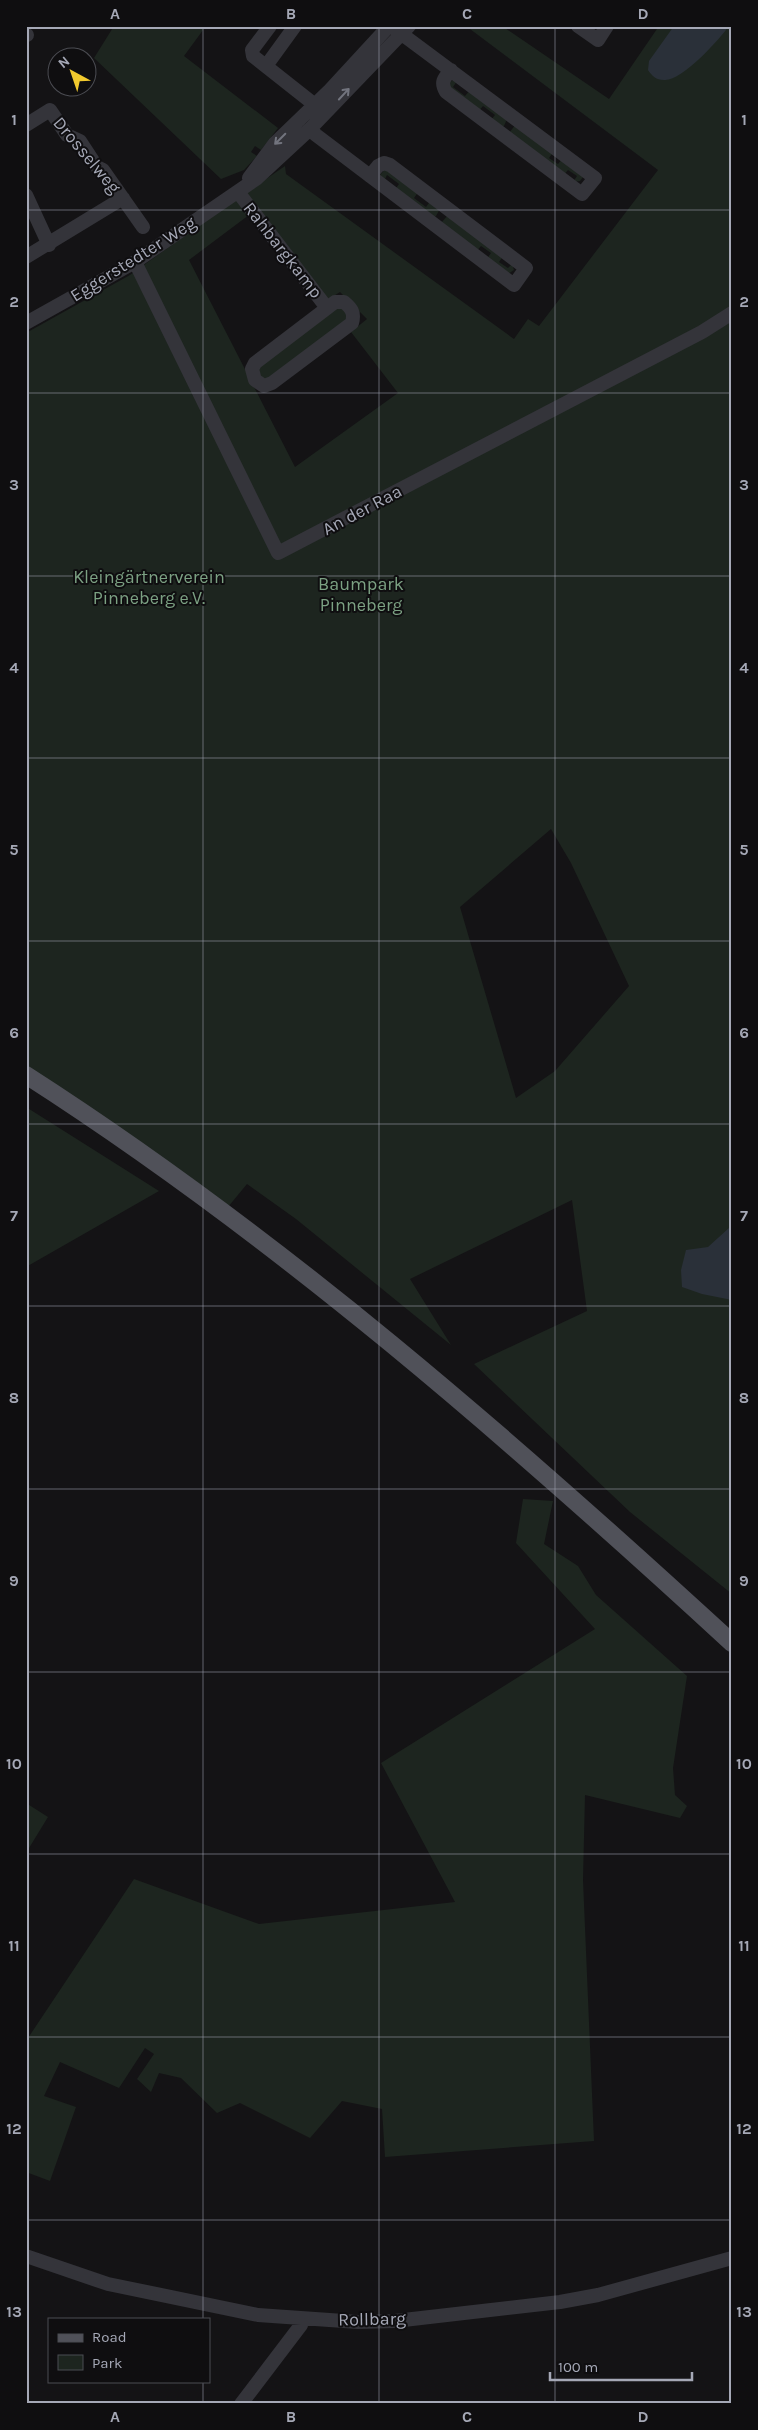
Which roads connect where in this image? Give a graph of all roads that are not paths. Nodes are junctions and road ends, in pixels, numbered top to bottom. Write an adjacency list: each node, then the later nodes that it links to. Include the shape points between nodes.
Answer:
1 (270, 26): 6 (street, via 252,50 253,56)
2 (296, 26): 6 (street)
3 (578, 26): 4 (street, via 598,40)
4 (607, 26)
5 (397, 28): 7 (street); 8 (street, Eggerstedter Weg); 8 (street, Eggerstedter Weg, one-way to 5)
6 (266, 66): 8 (street)
7 (451, 70): 9 (street); 11 (street, via 442,81 446,92)
8 (311, 118): 12 (street); 13 (street, Eggerstedter Weg, via 275,143)
9 (514, 118): 11 (street); 11 (street, via 594,178 582,194)
10 (26, 125): 15 (street, Drosselweg, via 50,110 67,136 80,140)
11 (502, 134)
12 (370, 176): 16 (street, via 378,166 390,165); 17 (street)
13 (238, 192): 21 (street, Eggerstedter Weg); 22 (street, Rahbargkamp)
14 (26, 195): 19 (street)
15 (122, 198): 18 (street, Drosselweg); 19 (street, Drosselweg)
16 (447, 208): 17 (street); 17 (street, via 526,268 514,285)
17 (434, 224)
18 (143, 227)
19 (49, 245): 20 (street, Drosselweg)
20 (26, 257)
21 (135, 262): 23 (street, An der Raa, via 278,553 694,336); 24 (street, Eggerstedter Weg)
22 (327, 308): 22 (street, Rahbargkamp, via 255,363 252,369 255,380 264,386 272,383 352,323 351,308 344,302 335,302)
23 (732, 313)
24 (26, 323)
25 (26, 1075): 26 (main road, via 163,1168 396,1349 566,1493)
26 (732, 1643)
27 (26, 2256): 29 (street, Rollbarg, via 108,2284 258,2314)
28 (726, 2259): 29 (street, Rollbarg, via 598,2295 560,2302 395,2321)
29 (302, 2319): 30 (street, via 301,2325)
30 (241, 2404)

